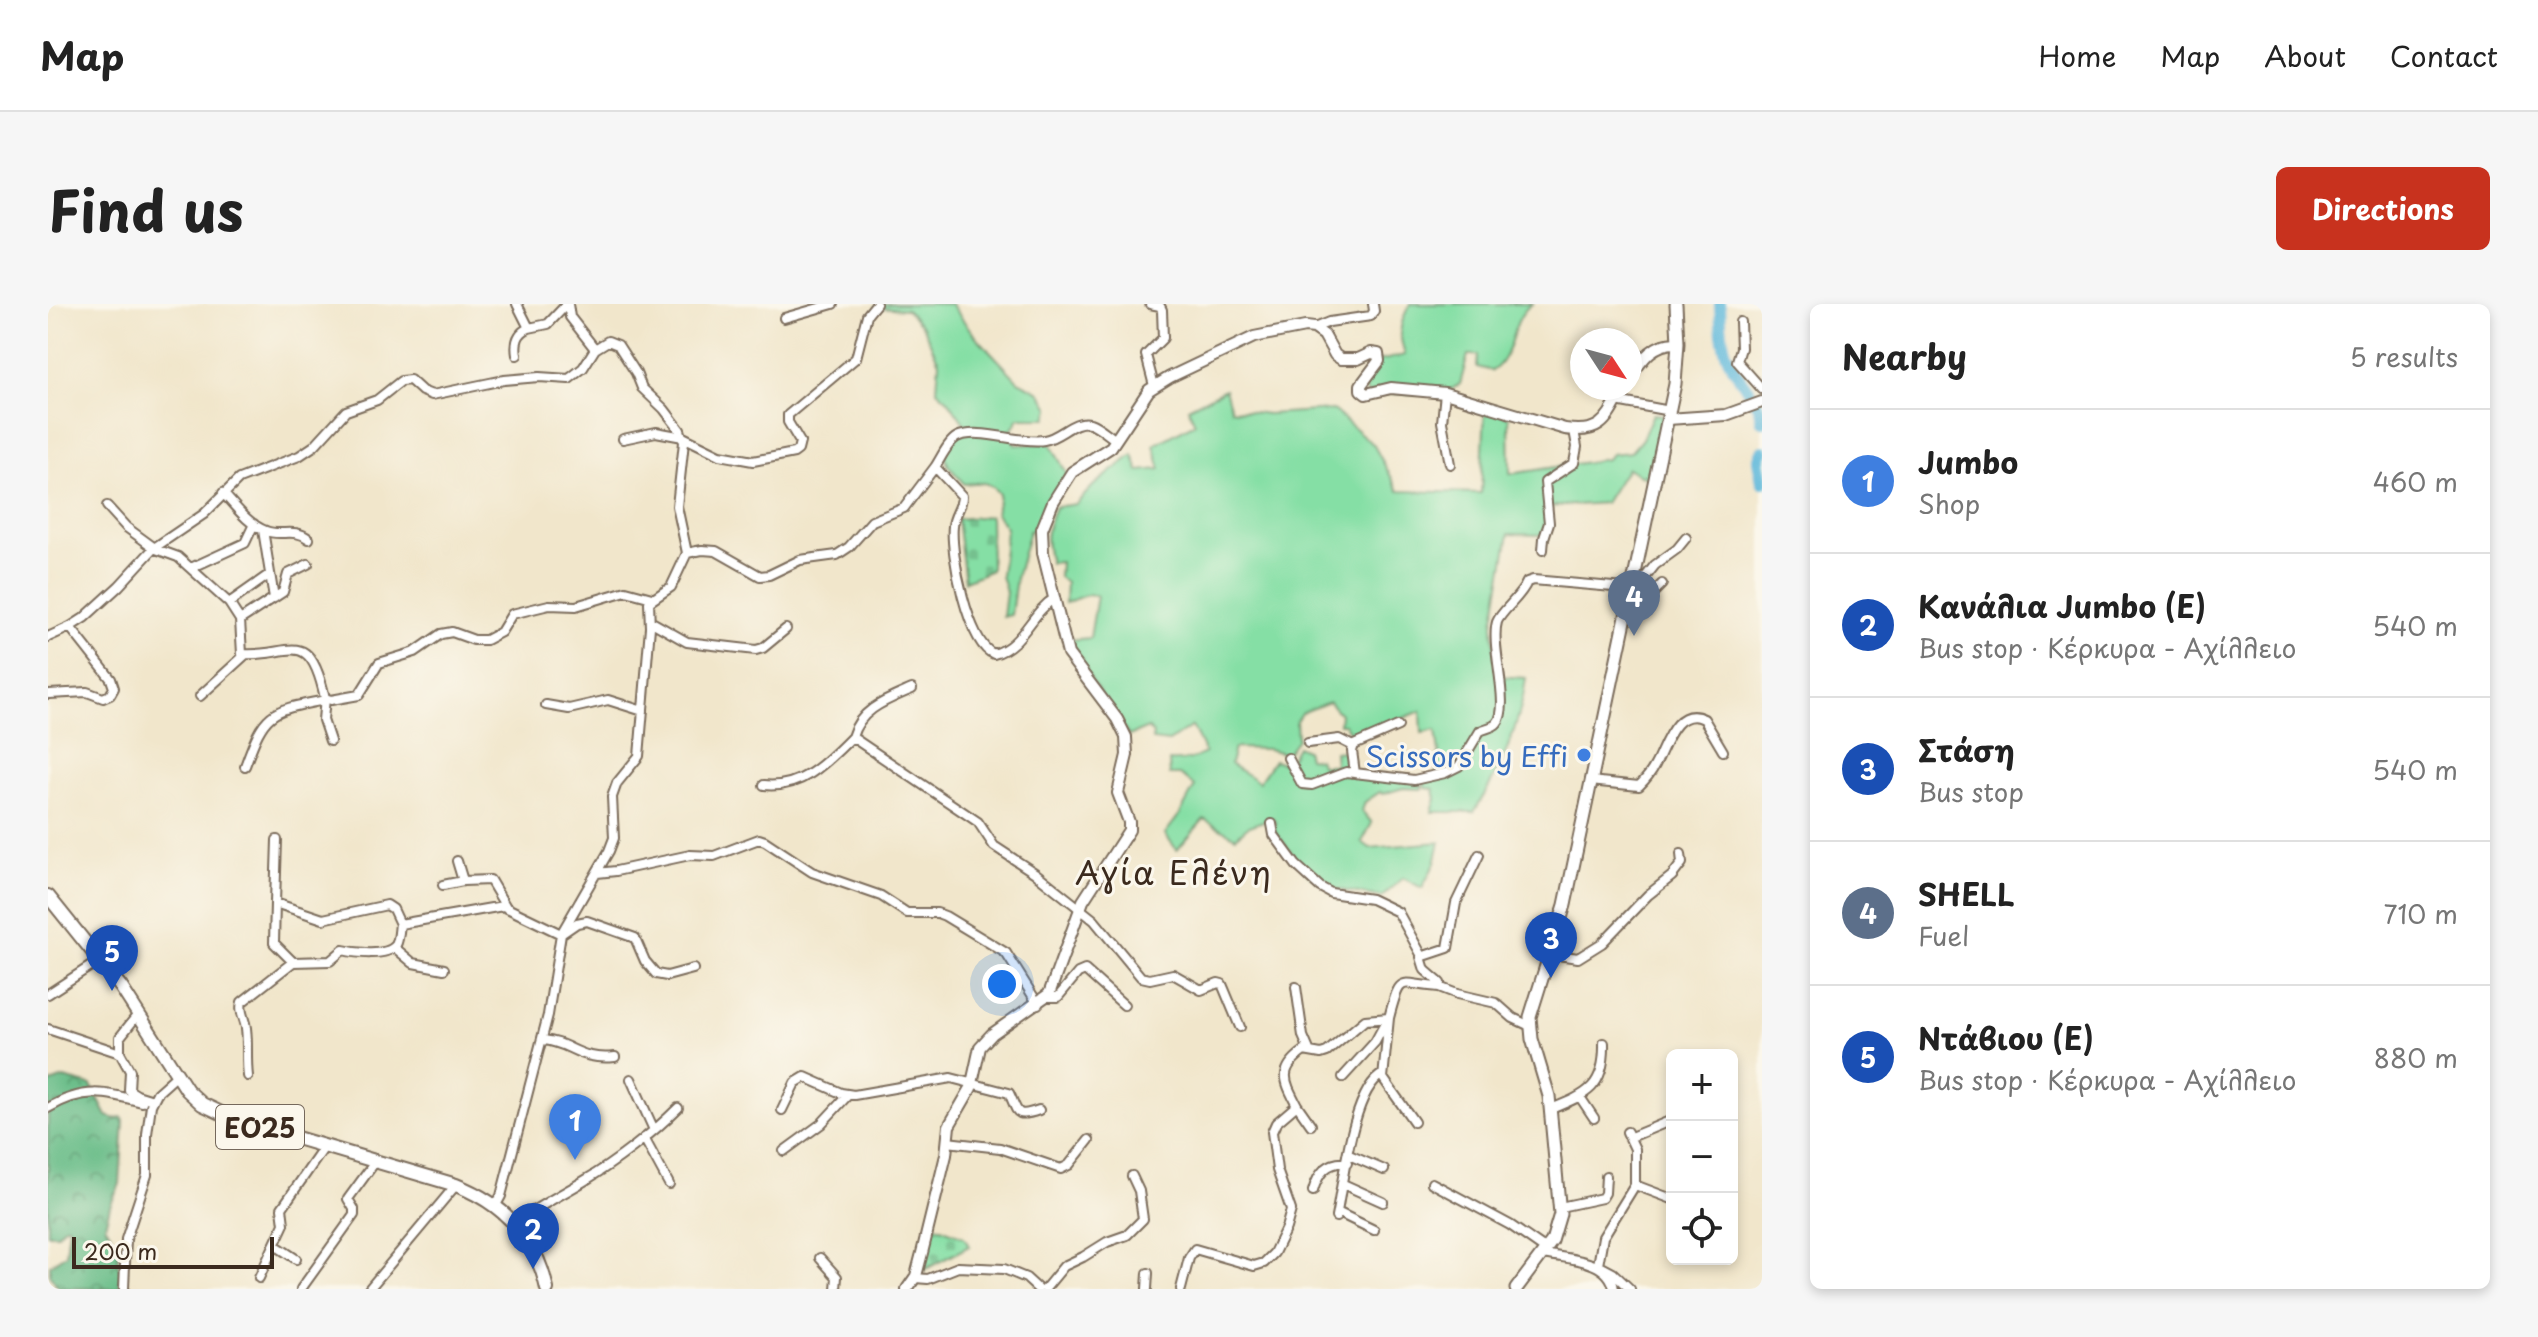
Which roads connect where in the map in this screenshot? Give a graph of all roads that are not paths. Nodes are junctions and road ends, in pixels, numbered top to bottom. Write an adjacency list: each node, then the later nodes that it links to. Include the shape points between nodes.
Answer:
1 (517, 304): 10 (street)
2 (568, 304): 10 (street, via 548,324); 13 (street, via 570,317)
3 (833, 304): 8 (street)
4 (876, 304): 23 (street, via 867,315 857,356 788,415 800,442 797,452 753,461 720,455)
5 (1150, 304): 16 (street, via 1162,310 1163,338 1146,355)
6 (1373, 304): 11 (street, via 1371,316)
7 (1676, 304): 12 (main road)
8 (784, 318)
9 (1740, 322): 17 (street, via 1737,361)
10 (529, 328): 14 (street, via 517,340)
11 (1314, 328): 16 (street, via 1254,337); 18 (street, via 1341,359 1379,356 1361,385 1366,394 1391,388)
12 (1678, 343): 15 (street, via 1655,348); 21 (main road)
13 (595, 349): 23 (street, via 608,341 618,345 642,388); 28 (street, via 574,376 561,381 504,380 429,395 404,380 377,400 346,411 307,451 239,479)
14 (517, 355)
15 (1642, 363)
16 (1154, 386): 25 (street)
17 (1762, 389)
18 (1445, 393): 22 (street); 26 (street, via 1442,422)
19 (1616, 401): 21 (street); 22 (street, via 1597,428)
20 (1762, 402): 21 (street, via 1717,417)
21 (1669, 415): 41 (main road)
22 (1574, 430): 35 (street, via 1574,463 1545,482 1549,523)
23 (683, 437): 24 (street, via 649,432); 36 (street, via 677,506)
24 (623, 439)
25 (1116, 440): 27 (street, via 1087,423 1041,440 966,436 955,439); 44 (street, via 1070,475 1044,524 1042,548)
26 (1450, 464)
27 (935, 467): 36 (street, via 904,508 872,521 837,555 800,560 760,576 716,551); 44 (street, via 962,496 952,529 957,576 987,650 996,654 1006,648)
28 (223, 493): 30 (street); 34 (street, via 209,510)
29 (107, 506): 34 (street)
30 (254, 524): 31 (street); 38 (street, via 245,543)
31 (263, 530): 33 (street); 39 (street)
32 (1686, 538): 41 (street)
33 (309, 539)
34 (154, 548): 38 (street, via 172,553); 48 (street)
35 (1543, 550)
36 (687, 553): 43 (street, via 671,587)
37 (308, 564): 42 (street, via 288,574 284,591)
38 (191, 568): 45 (street)
39 (270, 574): 42 (street); 45 (street)
40 (1662, 584): 41 (street, via 1647,599)
41 (1629, 595): 66 (street, via 1529,580 1497,622 1497,723 1480,731 1459,766 1414,780); 67 (main road)
42 (274, 598): 46 (street)
43 (652, 598): 47 (street); 55 (street, via 626,591 576,606 549,605 512,614 501,632 480,641 441,634 415,652 379,663 359,695)
44 (1055, 598): 80 (street, via 1070,658 1117,719 1127,741 1118,793 1128,834)
45 (229, 603): 46 (street)
46 (240, 620): 51 (street, via 240,649)
47 (650, 621): 49 (street, via 687,642 756,650); 57 (street)
48 (70, 627): 50 (street); 53 (street, via 114,688 103,698 87,692)
49 (786, 629)
50 (48, 637)
51 (245, 655): 54 (street); 55 (street, via 291,647 301,651 317,670)
52 (912, 689): 59 (street, via 864,715)
53 (49, 694)
54 (200, 696)
55 (325, 699): 60 (street, via 323,720); 65 (street, via 268,717)
56 (546, 705): 57 (street, via 569,709 608,700)
57 (643, 711): 74 (street, via 639,756 617,783 612,797 614,838)
58 (1398, 726): 62 (street)
59 (852, 737): 68 (street, via 798,780 781,787); 80 (street, via 972,817 994,846)
60 (330, 741)
61 (1308, 743): 62 (street, via 1339,739)
62 (1353, 746): 66 (street)
63 (1723, 751): 67 (street, via 1704,719 1688,717 1668,735 1639,786)
64 (1288, 758): 66 (street, via 1302,784)
65 (245, 766)
66 (1355, 773)
67 (1590, 781): 84 (main road)
68 (764, 785)
69 (1272, 824): 85 (street, via 1296,865 1320,887 1371,899 1398,912)
70 (277, 840): 78 (street)
71 (1681, 854): 84 (street, via 1678,869 1602,943 1578,958)
72 (1479, 855): 85 (street, via 1459,893 1448,948)
73 (457, 861): 75 (street)
74 (597, 873): 82 (street); 93 (street, via 690,855 714,856 759,839 812,872 881,896 907,913 945,916 1006,953)
75 (463, 881): 76 (street); 79 (street, via 490,880)
76 (443, 885)
77 (48, 896): 86 (main road, ΕΟ25)
78 (275, 903): 81 (street, via 323,919 387,905); 87 (street, via 274,943)
79 (506, 907): 81 (street); 82 (street)
80 (1080, 909): 93 (street, via 1055,982); 98 (street, via 1141,977 1171,974 1201,990 1222,984)
81 (400, 924): 83 (street)
82 (561, 934): 89 (street, via 582,921 596,922 635,938 656,974); 100 (street)
83 (394, 947): 87 (street, via 367,954 341,951 330,961); 88 (street, via 413,963)
84 (1551, 954): 97 (main road)
85 (1422, 956): 91 (street, via 1425,970)
86 (100, 960): 92 (street); 95 (main road, ΕΟ25)
87 (293, 962): 107 (street, via 241,1004)
88 (444, 969)
89 (693, 969)
90 (1296, 987): 102 (street)
91 (1439, 987): 96 (street, via 1403,983); 97 (street, via 1496,1003)
92 (48, 994)
93 (1042, 1000): 94 (street, via 1058,997 1085,970); 110 (street, via 981,1044)
94 (1124, 1005)
95 (139, 1013): 103 (street, via 121,1034); 106 (main road, ΕΟ25)
96 (1389, 1018): 102 (street, via 1365,1020 1325,1053); 105 (street); 108 (street)
97 (1530, 1026): 117 (main road)
98 (1240, 1027)
99 (48, 1029): 103 (street)
100 (543, 1040): 104 (street, via 588,1057); 143 (street)
101 (1604, 1043): 112 (street, via 1603,1069)
102 (1309, 1050): 114 (street, via 1300,1053 1286,1073 1285,1084)
103 (120, 1053): 113 (street, via 130,1071 129,1090)
104 (615, 1057)
105 (1383, 1074): 122 (street); 130 (street, via 1362,1098)
106 (176, 1076): 113 (street); 128 (main road, ΕΟ25, via 194,1098 218,1114)
107 (248, 1076)
108 (1343, 1077)
109 (631, 1079): 124 (street)
110 (973, 1083): 111 (street, via 938,1079); 119 (street, via 1009,1093 1019,1113); 127 (street, via 950,1123)
111 (848, 1095): 118 (street, via 805,1077 795,1083); 129 (street, via 821,1124)
112 (1580, 1097): 117 (street); 120 (street)
113 (152, 1102): 115 (street, via 94,1092); 155 (street, via 147,1175 126,1239)
114 (1297, 1105): 123 (street); 164 (street, via 1272,1130 1277,1170 1291,1210 1274,1253 1254,1266 1195,1249)
115 (48, 1108)
116 (678, 1108): 124 (street)
117 (1551, 1109): 144 (main road)
118 (782, 1110)
119 (1039, 1110)
120 (1594, 1118)
121 (1669, 1121): 139 (street, via 1629,1134 1637,1162)
122 (1414, 1122)
123 (1311, 1125)
124 (654, 1130): 125 (street)
125 (644, 1138): 136 (street); 145 (street)
126 (1089, 1140): 127 (street, via 1061,1169 1000,1148)
127 (947, 1142): 154 (street)
128 (325, 1146): 131 (main road, ΕΟ25); 147 (street, via 282,1207 285,1222)
129 (784, 1151)
130 (1348, 1159): 132 (street); 137 (street); 140 (street, via 1327,1166)
131 (375, 1162): 138 (main road, ΕΟ25); 156 (street, via 348,1199 354,1215)
132 (1384, 1170)
133 (1132, 1176): 162 (street, via 1145,1215 1141,1222 1127,1235 1064,1266)
134 (1606, 1176): 144 (street, via 1602,1198)
135 (1432, 1183): 148 (street, via 1510,1225)
136 (669, 1184)
137 (1343, 1184): 142 (street); 146 (street, via 1336,1214)
138 (456, 1185): 143 (main road, ΕΟ25); 157 (street)
139 (1635, 1185): 141 (street); 151 (street, via 1603,1237)
140 (1313, 1191)
141 (1666, 1197)
142 (1383, 1202)
143 (496, 1205): 145 (main road, ΕΟ25)
144 (1560, 1207): 148 (main road, via 1557,1231)
145 (515, 1223): 158 (main road, ΕΟ25)
146 (1374, 1230)
147 (275, 1245): 150 (street); 153 (street)
148 (1545, 1252): 151 (street); 165 (main road)
149 (820, 1258): 159 (street, via 837,1277)
150 (296, 1259)
151 (1598, 1265): 166 (street, via 1611,1276); 167 (street)
152 (1148, 1273): 163 (street)
153 (259, 1278)
154 (915, 1278): 160 (street); 161 (street, via 928,1279 958,1267 1004,1269)
155 (124, 1289)
156 (301, 1289)
157 (369, 1289)
158 (547, 1289)
159 (836, 1289)
160 (907, 1289)
161 (1038, 1289)
162 (1045, 1289)
163 (1147, 1289)
164 (1181, 1289)
165 (1516, 1289)
166 (1614, 1289)
167 (1630, 1289)

